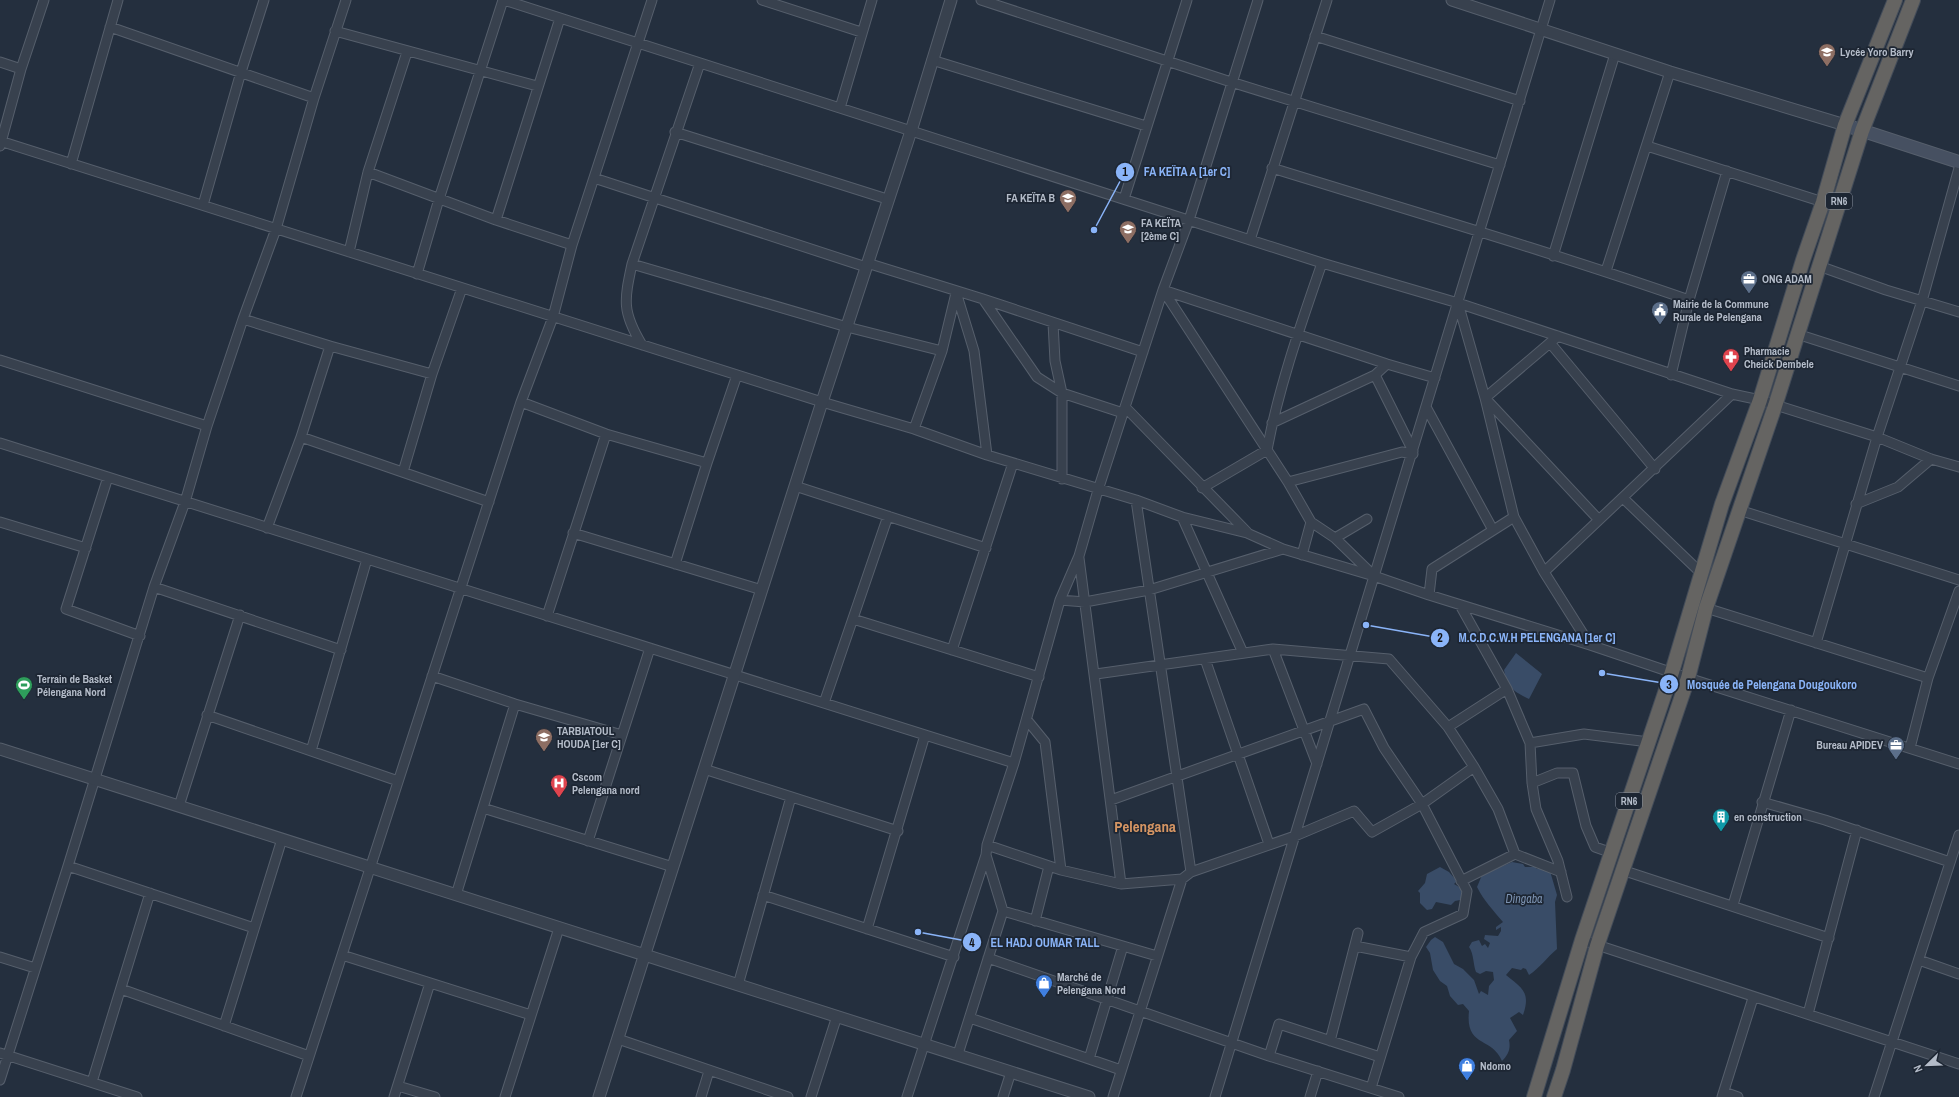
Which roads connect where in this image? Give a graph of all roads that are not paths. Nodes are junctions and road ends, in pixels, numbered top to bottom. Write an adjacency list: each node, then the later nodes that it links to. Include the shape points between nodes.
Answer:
1 (44, 0): 31 (street)
2 (118, 0): 19 (street)
3 (264, 0): 33 (street)
4 (346, 0): 21 (street)
5 (504, 0): 18 (street); 32 (street)
6 (652, 0): 24 (street)
7 (762, 0): 22 (street)
8 (872, 0): 22 (street)
9 (951, 0): 27 (street)
10 (982, 0): 28 (street)
11 (1187, 0): 28 (street)
12 (1258, 0): 35 (street)
13 (1327, 0): 23 (street)
14 (1452, 0): 20 (street)
15 (1550, 0): 20 (street)
16 (1895, 0): 41 (highway, RN6)
17 (1913, 0): 44 (highway, RN6)
18 (560, 18): 24 (street); 36 (street)
19 (110, 27): 33 (street); 49 (street)
20 (1542, 28): 26 (street); 38 (street)
21 (336, 31): 25 (street); 37 (street)
22 (862, 32): 40 (street)
23 (1315, 36): 38 (street); 39 (street)
24 (639, 43): 30 (street); 55 (street)
25 (407, 52): 32 (street); 54 (street)
26 (1614, 54): 34 (street); 69 (street)
27 (932, 60): 42 (street); 43 (street)
28 (1167, 61): 35 (street); 42 (street)
29 (0, 62): 31 (street)
30 (700, 63): 40 (street); 45 (street)
31 (21, 69): 46 (street)
32 (481, 71): 36 (street); 57 (street)
33 (240, 72): 37 (street); 61 (street)
34 (1670, 72): 41 (street); 47 (street)
35 (1231, 82): 39 (street); 63 (street)
36 (537, 86): 62 (street)
37 (314, 98): 64 (street)
38 (1520, 101): 50 (street)
39 (1294, 102): 50 (street); 51 (street)
40 (840, 108): 43 (street)
41 (1845, 125): 44 (main road); 60 (highway, RN6)
42 (1146, 126): 59 (street)
43 (912, 131): 58 (street); 59 (street)
44 (1862, 131): 48 (main road); 73 (highway, RN6)
45 (676, 132): 56 (street); 58 (street)
46 (0, 143): 49 (street)
47 (1648, 146): 53 (street); 74 (street)
48 (1959, 162)
49 (71, 164): 61 (street)
50 (1500, 165): 65 (street)
51 (1272, 168): 65 (street); 66 (street)
52 (1959, 168): 81 (street)
53 (1727, 171): 60 (street); 80 (street)
54 (368, 172): 57 (street); 68 (street)
55 (594, 178): 56 (street); 67 (street)
56 (654, 197): 71 (street); 72 (street)
57 (439, 199): 62 (street); 75 (street)
58 (887, 199): 72 (street)
59 (1124, 199): 63 (street)
60 (1823, 202): 108 (highway, RN6)
61 (203, 205): 64 (street)
62 (496, 220): 67 (street)
63 (1188, 220): 66 (street); 77 (street)
64 (276, 229): 68 (street); 85 (street)
65 (1479, 232): 69 (street); 82 (street)
66 (1250, 240): 70 (street)
67 (572, 245): 84 (street)
68 (349, 252): 75 (street)
69 (1553, 256): 74 (street)
70 (1322, 263): 82 (street); 89 (street)
71 (632, 264): 87 (street); 92 (street, via 626,291 626,308 630,325)
72 (866, 265): 78 (street); 87 (street)
73 (1819, 266): 81 (street); 88 (highway, RN6)
74 (1606, 271): 80 (street)
75 (417, 274): 76 (street)
76 (462, 288): 84 (street); 99 (street)
77 (1163, 290): 89 (street); 95 (street); 121 (street)
78 (956, 292): 79 (street); 94 (street); 123 (street, via 974,351)
79 (983, 299): 86 (street); 105 (street, via 1037,377)
80 (1689, 300): 101 (street)
81 (1922, 301): 83 (street); 98 (street)
82 (1458, 303): 90 (street); 103 (street); 107 (street)
83 (1959, 312)
84 (553, 317): 92 (street); 109 (street)
85 (243, 319): 93 (street); 115 (street)
86 (1053, 323): 95 (street); 105 (street, via 1055,360)
87 (847, 327): 94 (street); 110 (street)
88 (1797, 334): 98 (street); 111 (highway, RN6)
89 (1298, 335): 97 (street); 114 (street)
90 (1558, 336): 91 (street); 101 (street)
91 (1551, 344): 107 (street); 128 (street)
92 (642, 345): 102 (street)
93 (330, 346): 99 (street); 118 (street)
94 (942, 351): 116 (street)
95 (1143, 352): 113 (street)
96 (0, 360): 115 (street)
97 (1388, 364): 100 (street); 103 (street)
98 (1901, 367): 104 (street); 119 (street)
99 (432, 374): 129 (street)
100 (1376, 375): 114 (street); 122 (street)
101 (1671, 375): 106 (street)
102 (737, 376): 110 (street); 125 (street)
103 (1435, 378): 112 (street)
104 (1959, 386)
105 (1062, 393): 113 (street); 131 (street)
106 (1732, 394): 108 (street); 128 (street)
107 (1485, 398): 144 (street); 146 (street)
108 (1760, 400): 111 (street); 164 (highway, RN6, via 1722,504)
109 (521, 402): 117 (street); 139 (street)
110 (822, 402): 116 (street); 133 (street)
111 (1775, 406): 119 (street); 141 (highway, RN6)
112 (1426, 407): 122 (street); 150 (street)
113 (1124, 410): 134 (street); 135 (street)
114 (1272, 423): 121 (street)
115 (207, 426): 138 (street)
116 (914, 429): 123 (street)
117 (606, 434): 125 (street); 151 (street)
118 (301, 436): 129 (street); 149 (street)
119 (1877, 437): 124 (street); 140 (street)
120 (0, 443): 130 (street)
121 (1266, 450): 132 (street); 134 (street)
122 (1413, 452): 132 (street, via 1402,452); 165 (street)
123 (987, 455): 126 (street)
124 (1931, 459): 127 (street); 140 (street, via 1898,486)
125 (707, 462): 161 (street)
126 (1013, 463): 131 (street); 156 (street)
127 (1959, 467)
128 (1654, 469): 136 (street)
129 (403, 472): 139 (street)
130 (108, 477): 138 (street); 155 (street)
131 (1062, 479): 135 (street)
132 (1288, 482): 148 (street)
133 (795, 486): 142 (street); 169 (street)
134 (1202, 488): 152 (street)
135 (1098, 490): 137 (street); 159 (street)
136 (1623, 498): 146 (street); 164 (street)
137 (1136, 500): 143 (street); 170 (street)
138 (185, 502): 149 (street); 167 (street)
139 (489, 502): 168 (street)
140 (1856, 504): 154 (street)
141 (1739, 510): 154 (street); 176 (highway, RN6)
142 (888, 516): 156 (street); 179 (street)
143 (1182, 517): 152 (street); 163 (street)
144 (1514, 517): 150 (street); 162 (street)
145 (1367, 519): 153 (street)
146 (1599, 520): 162 (street)
147 (0, 522): 155 (street)
148 (1311, 522): 153 (street); 158 (street)
149 (267, 528): 160 (street)
150 (1493, 530): 172 (street, via 1432,569)
151 (573, 533): 161 (street); 178 (street)
152 (1247, 533): 157 (street)
153 (1335, 538): 165 (street)
154 (1846, 545): 166 (street); 181 (street)
155 (86, 548): 180 (street, via 66,609)
156 (986, 548): 186 (street)
157 (1283, 549): 158 (street); 163 (street)
158 (1302, 555): 165 (street)
159 (1079, 556): 173 (street); 174 (street)
160 (367, 559): 168 (street); 185 (street)
161 (676, 564): 169 (street)
162 (1544, 572): 182 (street)
163 (1208, 573): 170 (street); 187 (street)
164 (1701, 573): 191 (highway, RN6)
165 (1374, 576): 172 (street); 188 (street)
166 (1959, 580)
167 (154, 586): 177 (street); 180 (street)
168 (460, 589): 178 (street); 194 (street)
169 (762, 590): 193 (street)
170 (1149, 590): 174 (street); 190 (street)
171 (1959, 591): 197 (street)
172 (1429, 595): 175 (street)
173 (1060, 600): 174 (street); 195 (street)
174 (1085, 602): 192 (street)
175 (1460, 605): 182 (street); 198 (street)
176 (1706, 608): 181 (street); 196 (highway, RN6)
177 (240, 615): 185 (street); 202 (street)
178 (547, 616): 183 (street)
179 (853, 619): 186 (street); 199 (street)
180 (140, 636): 221 (street)
181 (1816, 643): 197 (street)
182 (1590, 645): 191 (street)
183 (650, 648): 193 (street); 207 (street)
184 (1273, 649): 187 (street); 188 (street); 206 (street)
185 (341, 650): 213 (street)
186 (952, 650): 195 (street)
187 (1243, 653): 189 (street)
188 (1350, 656): 204 (street); 205 (street, via 1389,659)
189 (1205, 659): 190 (street); 214 (street)
190 (1160, 666): 192 (street); 220 (street)
191 (1672, 672): 196 (street); 209 (highway, RN6)
192 (1096, 674): 225 (street)
193 (735, 675): 199 (street); 219 (street)
194 (432, 676): 200 (street); 222 (street)
195 (1039, 677): 203 (street)
196 (1688, 678): 201 (street); 247 (highway, RN6)
197 (1928, 678): 211 (street)
198 (1507, 689): 205 (street); 210 (street)
199 (824, 703): 208 (street)
200 (514, 704): 207 (street); 229 (street)
201 (1791, 710): 211 (street); 226 (street)
202 (207, 715): 213 (street); 228 (street)
203 (1027, 720): 215 (street); 246 (street, via 1045,742)
204 (1330, 720): 206 (street); 216 (street); 227 (street, via 1364,708 1384,748)
205 (1448, 727): 218 (street)
206 (1304, 730): 214 (street); 216 (street)
207 (622, 735): 235 (street)
208 (926, 736): 215 (street); 231 (street)
209 (1649, 742): 210 (street, via 1584,734); 238 (highway, RN6)
210 (1530, 743): 223 (street)
211 (1910, 748): 217 (street)
212 (0, 749): 221 (street)
213 (311, 751): 222 (street)
214 (1237, 754): 220 (street); 236 (street)
215 (1014, 763): 237 (street)
216 (1317, 764): 233 (street)
217 (1959, 764)
218 (1474, 767): 227 (street); 239 (street, via 1498,809)
219 (704, 770): 224 (street); 244 (street)
220 (1176, 776): 225 (street); 248 (street)
221 (95, 780): 228 (street); 242 (street)
222 (398, 781): 245 (street)
223 (1532, 783): 238 (street, via 1557,774 1574,773 1586,826 1595,847); 249 (street, via 1536,809)
224 (791, 797): 231 (street); 255 (street)
225 (1111, 800): 252 (street)
226 (1762, 802): 230 (street); 257 (street)
227 (1422, 804): 233 (street, via 1372,832 1354,811); 251 (street)
228 (179, 806): 234 (street)
229 (483, 808): 235 (street); 254 (street)
230 (1857, 830): 241 (street); 264 (street)
231 (898, 831): 262 (street)
232 (1959, 835): 241 (street)
233 (1295, 836): 236 (street); 291 (street)
234 (282, 839): 245 (street); 260 (street)
235 (588, 841): 244 (street)
236 (1269, 844): 248 (street)
237 (987, 845): 240 (street); 243 (street)
238 (1612, 853): 265 (highway, RN6)
239 (1515, 854): 249 (street); 251 (street)
240 (986, 855): 258 (street); 273 (street)
241 (1950, 862): 276 (street)
242 (68, 866): 253 (street); 277 (street)
243 (1049, 866): 246 (street); 259 (street)
244 (673, 867): 270 (street)
245 (370, 868): 254 (street); 269 (street)
246 (1062, 870): 252 (street)
247 (1622, 870): 257 (street); 268 (highway, RN6)
248 (1191, 872): 250 (street)
249 (1561, 872): 256 (street)
250 (1182, 879): 252 (street); 271 (street)
251 (1461, 881): 274 (street, via 1467,891 1462,914 1424,932)
252 (1122, 884)
253 (150, 893): 260 (street); 281 (street)
254 (456, 895): 261 (street)
255 (763, 895): 262 (street); 280 (street)
256 (1566, 897)
257 (1733, 905): 264 (street)
258 (1003, 911): 259 (street); 275 (street)
259 (1035, 920): 266 (street)
260 (254, 928): 289 (street)
261 (559, 928): 270 (street); 286 (street)
262 (867, 929): 273 (street)
263 (1358, 933): 267 (street)
264 (1830, 938): 285 (street)
265 (1582, 940): 268 (street); 327 (highway, RN6)
266 (1123, 946): 271 (street); 283 (street)
267 (1355, 946): 274 (street); 292 (street)
268 (1597, 946): 282 (street); 328 (highway, RN6)
269 (342, 955): 279 (street); 297 (street)
270 (645, 955): 280 (street); 290 (street)
271 (1157, 956): 284 (street)
272 (0, 957): 277 (street)
273 (954, 957): 294 (street)
274 (1411, 957): 299 (street)
275 (988, 958): 283 (street); 288 (street)
276 (1919, 960): 278 (street); 293 (street)
277 (35, 968): 295 (street)
278 (1959, 974)
279 (430, 983): 286 (street); 308 (street)
280 (738, 985): 287 (street)
281 (121, 989): 289 (street); 307 (street)
282 (1754, 998): 285 (street); 310 (street)
283 (1107, 999): 284 (street); 300 (street)
284 (1140, 1010): 291 (street); 303 (street)
285 (1808, 1014): 293 (street)
286 (531, 1015): 315 (street)
287 (837, 1016): 294 (street); 319 (street)
288 (970, 1018): 296 (street); 300 (street)
289 (224, 1026): 297 (street)
290 (618, 1039): 302 (street); 316 (street)
291 (1232, 1041): 298 (street); 324 (street)
292 (1330, 1041): 298 (street, via 1279,1024); 299 (street)
293 (1892, 1042): 301 (street); 330 (street)
294 (925, 1045): 296 (street); 320 (street)
295 (4, 1054): 306 (street); 307 (street)
296 (958, 1054): 305 (street)
297 (309, 1056): 312 (street)
298 (1269, 1056): 304 (street)
299 (1380, 1057): 309 (street)
300 (1089, 1059): 303 (street)
301 (1959, 1064)
302 (709, 1070): 317 (street); 318 (street)
303 (1121, 1070): 323 (street)
304 (1318, 1071): 309 (street); 325 (street)
305 (1011, 1072): 321 (street); 322 (street)
306 (0, 1080)
307 (92, 1082): 311 (street)
308 (398, 1086): 313 (street); 314 (street)
309 (1371, 1088): 326 (street)
310 (1723, 1095): 329 (street)
311 (137, 1097)
312 (296, 1097)
313 (394, 1097)
314 (435, 1097)
315 (505, 1097)
316 (599, 1097)
317 (701, 1097)
318 (788, 1097)
319 (810, 1097)
320 (907, 1097)
321 (1003, 1097)
322 (1089, 1097)
323 (1113, 1097)
324 (1215, 1097)
325 (1310, 1097)
326 (1399, 1097)
327 (1534, 1097)
328 (1554, 1097)
329 (1738, 1097)
330 (1874, 1097)

